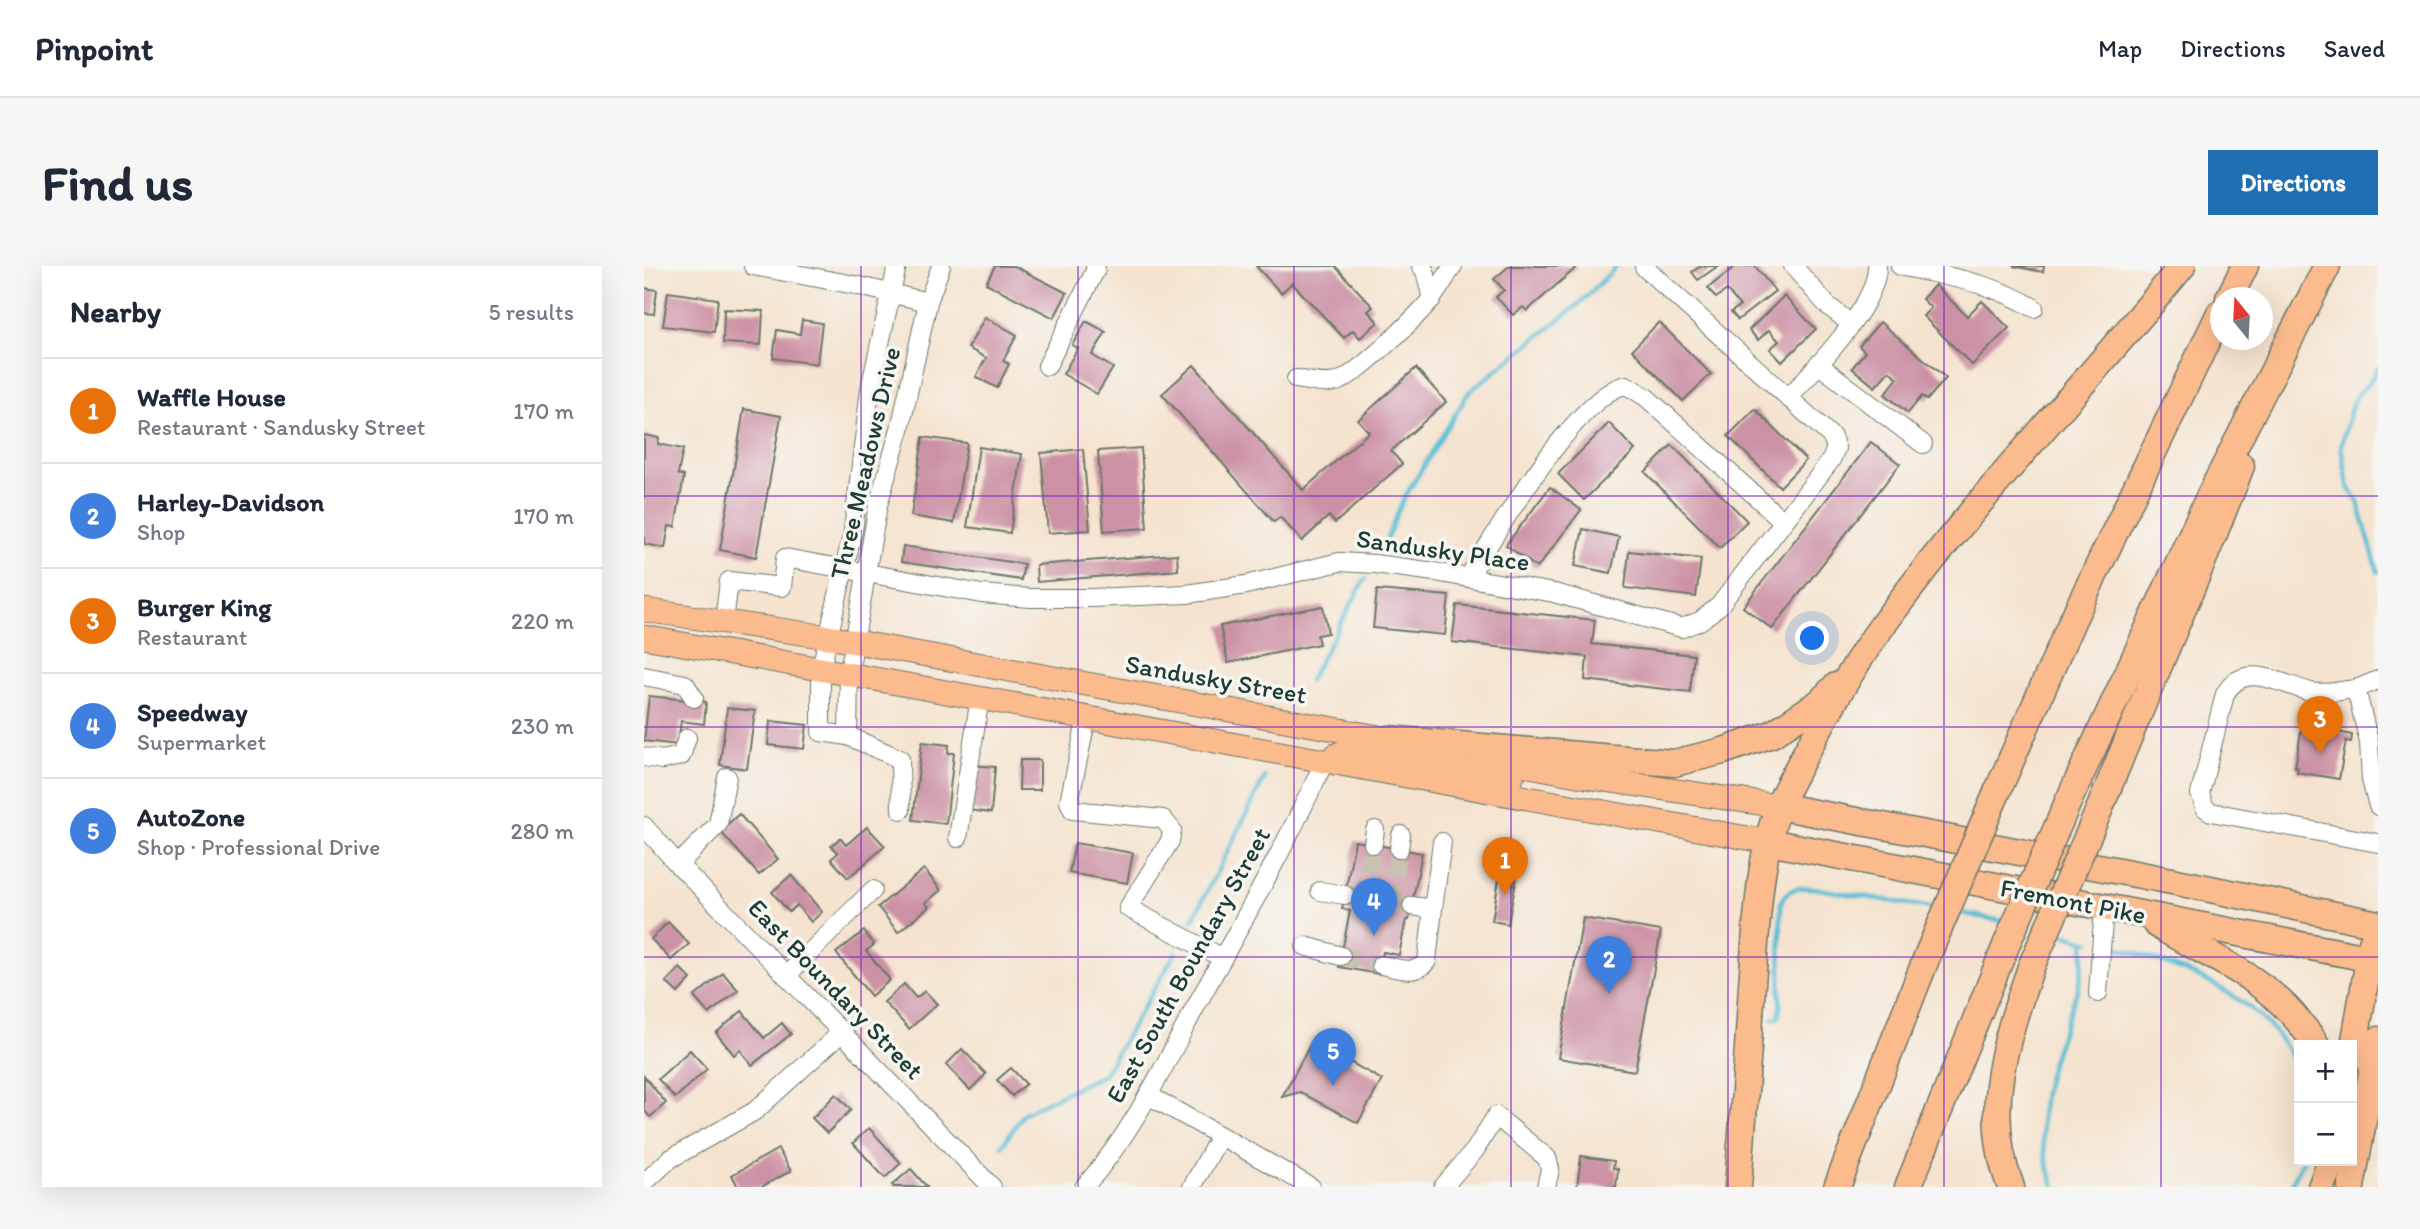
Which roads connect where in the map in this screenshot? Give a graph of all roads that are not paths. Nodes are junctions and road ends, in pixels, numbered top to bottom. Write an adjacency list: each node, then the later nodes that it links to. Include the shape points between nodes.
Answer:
1 (753, 266): 15 (street)
2 (897, 266): 15 (street, Three Meadows Drive)
3 (941, 266): 17 (street, Three Meadows Drive)
4 (1095, 266): 23 (street)
5 (1421, 266): 16 (street)
6 (1453, 266): 16 (street)
7 (1793, 266): 20 (street, via 1827,305)
8 (1877, 266): 20 (street, via 1871,290)
9 (1900, 266): 18 (street, via 1987,286)
10 (2182, 266): 37 (highway, via 1923,572)
11 (2245, 266): 14 (highway)
12 (2327, 266): 19 (highway)
13 (1644, 267): 25 (street)
14 (2234, 287)
15 (890, 293): 17 (street); 28 (street, Three Meadows Drive, via 870,389 853,531)
16 (1432, 299): 24 (street, via 1338,381)
17 (928, 302): 29 (street, Three Meadows Drive)
18 (2034, 308)
19 (2297, 322): 93 (highway, bridge, via 2210,495 2068,802); 94 (highway, bridge, via 2207,554 2011,1023 1997,1092 1998,1139)
20 (1852, 324): 22 (street)
21 (2210, 336): 92 (highway, bridge, via 2073,619 1998,790 1928,954)
22 (1818, 364): 25 (street); 26 (street)
23 (1047, 366)
24 (1296, 379)
25 (1788, 398): 27 (street, Sandusky Place, via 1832,437 1836,448)
26 (1923, 444)
27 (1783, 521): 30 (street, Sandusky Place, via 1719,606 1689,626 1670,625 1554,593); 30 (street, via 1646,397 1626,385 1619,386 1575,424 1538,470)
28 (843, 570): 29 (street, Sandusky Place); 32 (street, Sandusky Place, via 785,558 782,587 729,581); 34 (street, Three Meadows Drive)
29 (865, 574): 30 (street, Sandusky Place, via 1030,598 1211,591 1339,562); 35 (street, Three Meadows Drive)
30 (1468, 578)
31 (644, 610): 32 (main road, Sandusky Street)
32 (724, 622): 34 (main road, Sandusky Street)
33 (644, 637): 36 (main road)
34 (828, 637): 35 (main road, Sandusky Street); 36 (street, Three Meadows Drive)
35 (854, 642): 38 (street, Three Meadows Drive); 47 (main road, Sandusky Street)
36 (821, 668): 38 (main road); 45 (street, Three Meadows Drive, via 821,732)
37 (1855, 668): 47 (highway, via 1820,702 1772,734 1675,763); 52 (highway)
38 (849, 673): 42 (main road); 45 (street, Three Meadows Drive)
39 (644, 676): 43 (street, via 685,684)
40 (2378, 680): 41 (street)
41 (2356, 690): 53 (street); 59 (street, via 2312,693 2290,684 2240,677 2225,694 2200,794 2204,808 2211,812)
42 (980, 697): 44 (main road); 56 (street)
43 (694, 698)
44 (1087, 717): 49 (main road); 72 (street, via 1069,802 1073,810 1163,819 1172,830 1170,841 1128,908)
45 (848, 736): 54 (street, via 900,759)
46 (687, 738): 48 (street, via 681,756)
47 (1388, 739): 51 (main road, Sandusky Street)
48 (644, 757)
49 (1325, 760): 51 (main road, via 1345,751 1367,752 1546,785); 58 (main road); 72 (street, East South Boundary Street)
50 (727, 777): 60 (street, via 718,824)
51 (1598, 779): 52 (main road, Sandusky Street)
52 (1778, 806): 58 (highway); 68 (highway, Fremont Pike)
53 (2378, 806)
54 (901, 810)
55 (644, 826): 60 (street, East Boundary Street)
56 (958, 838)
57 (1442, 842): 66 (street)
58 (1769, 842): 65 (highway, Fremont Pike); 91 (highway, via 1757,923)
59 (2378, 843)
60 (678, 865): 75 (street, East Boundary Street)
61 (873, 890): 75 (street)
62 (1320, 891): 63 (street)
63 (1345, 895)
64 (1412, 906): 66 (street)
65 (2104, 907): 67 (highway, Fremont Pike); 76 (street)
66 (1433, 909): 74 (street, via 1423,967 1411,971)
67 (2140, 914): 69 (highway, Fremont Pike); 78 (highway, via 2255,980 2284,1004)
68 (2377, 919): 69 (highway, via 2343,934 2240,916); 73 (highway)
69 (2183, 923): 73 (highway, Fremont Pike)
70 (1305, 946): 71 (street)
71 (1341, 956)
72 (1223, 958): 81 (street, East South Boundary Street)
73 (2374, 959): 79 (highway)
74 (1381, 965)
75 (786, 976): 77 (street, East Boundary Street)
76 (2098, 993)
77 (841, 1033): 84 (street, via 755,1111 670,1159); 85 (street, East Boundary Street)
78 (2312, 1040)
79 (2356, 1040)
80 (2378, 1040): 96 (highway)
81 (1148, 1095): 82 (street); 86 (street, East South Boundary Street)
82 (1220, 1136): 87 (street); 88 (street)
83 (2329, 1166): 95 (highway)
84 (644, 1182)
85 (992, 1187)
86 (1084, 1187)
87 (1192, 1187)
88 (1311, 1187)
89 (1443, 1187): 90 (street, via 1475,1150 1496,1116 1547,1158)
90 (1546, 1187)
91 (1738, 1187)
92 (1838, 1187)
93 (1908, 1187)
94 (2011, 1187)
95 (2321, 1187)
96 (2351, 1187)

